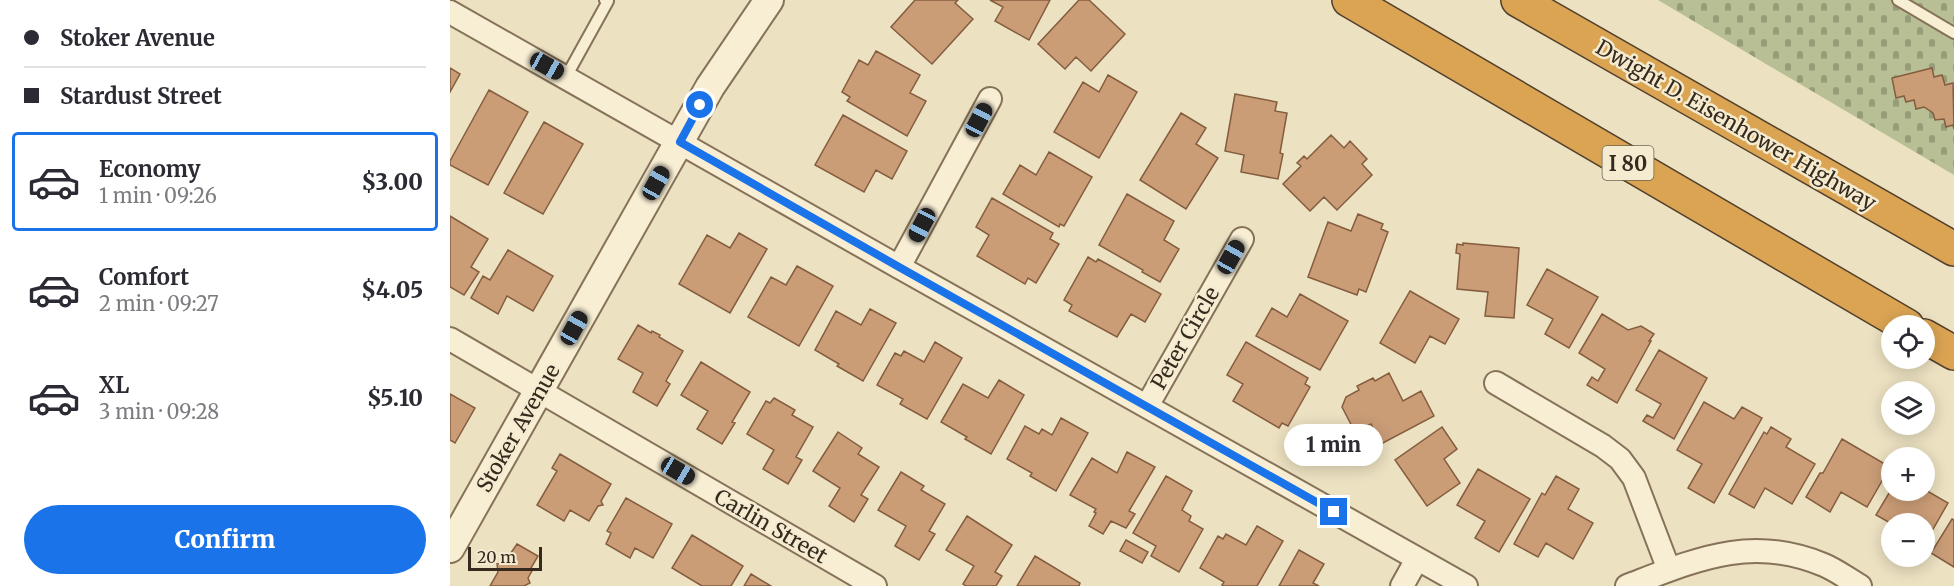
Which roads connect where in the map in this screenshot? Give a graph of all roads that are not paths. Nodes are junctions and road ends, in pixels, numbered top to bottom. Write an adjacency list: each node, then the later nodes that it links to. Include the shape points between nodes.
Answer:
1 (605, 0): 8 (lane, via 608,1)
2 (769, 0): 10 (street, Stoker Avenue)
3 (1349, 0): 14 (highway, I 80)
4 (1518, 0): 12 (highway, Dwight D. Eisenhower Highway)
5 (1898, 0): 7 (lane)
6 (450, 12): 8 (street)
7 (1954, 33)
8 (566, 77): 10 (street)
9 (990, 99): 13 (street)
10 (680, 142): 13 (street); 19 (street, Stoker Avenue)
11 (1242, 239): 20 (street, Peter Circle)
12 (1954, 249)
13 (899, 267): 20 (street)
14 (1888, 315)
15 (450, 339): 19 (street, Carlin Street)
16 (1935, 342): 17 (highway)
17 (1954, 352)
18 (1496, 383): 23 (street, via 1620,459 1634,478)
19 (539, 390): 21 (street, Stoker Avenue); 24 (street, Carlin Street)
20 (1147, 406): 22 (street)
21 (450, 548)
22 (1417, 559): 25 (street); 26 (street)
23 (1669, 570): 27 (street); 28 (street, via 1732,551 1766,550 1796,555 1825,566)
24 (875, 586)
25 (1401, 586)
26 (1466, 586)
27 (1627, 586)
28 (1860, 586)

